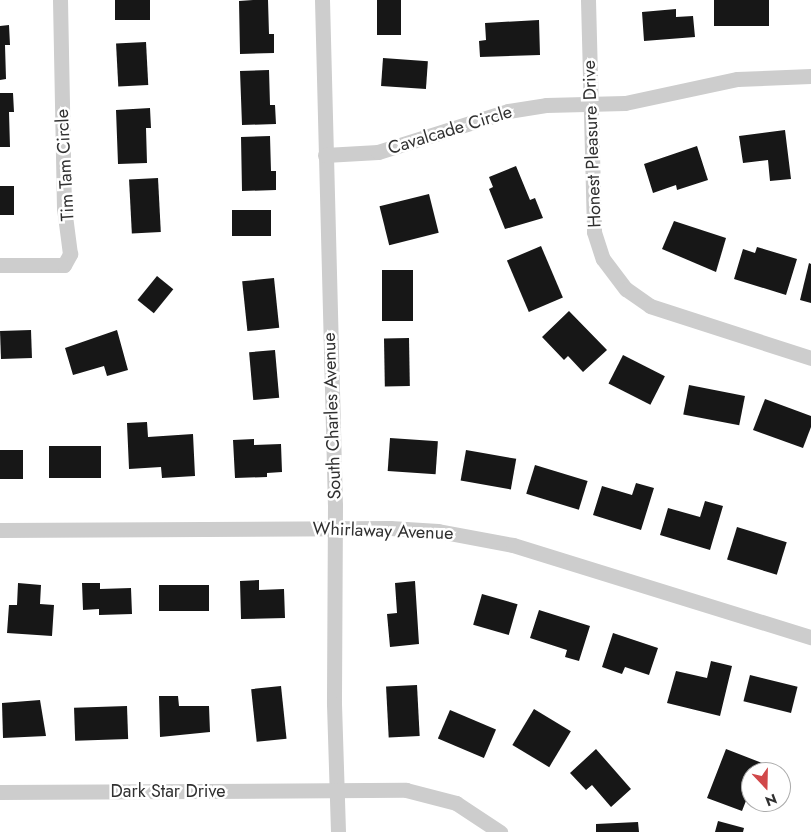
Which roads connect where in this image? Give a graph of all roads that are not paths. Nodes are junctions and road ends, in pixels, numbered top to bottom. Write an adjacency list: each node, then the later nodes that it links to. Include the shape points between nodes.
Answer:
1 (60, 0): 7 (street, Tim Tam Circle, via 64,208 70,254 64,264)
2 (322, 0): 6 (street, South Charles Avenue)
3 (588, 0): 5 (street, Honest Pleasure Drive)
4 (811, 76): 5 (street, Cavalcade Circle, via 737,78 625,103)
5 (590, 104): 6 (street, Cavalcade Circle, via 508,111 378,152); 8 (street, Honest Pleasure Drive, via 594,232 604,259 617,279 635,297 668,314)
6 (325, 155): 9 (street, South Charles Avenue)
7 (0, 265)
8 (811, 358)
9 (335, 529): 10 (street, Whirlaway Avenue); 11 (street, Whirlaway Avenue, via 438,531 486,538); 12 (street, South Charles Avenue)
10 (0, 530)
11 (811, 637)
12 (336, 790): 13 (street, Dark Star Drive); 14 (street, South Charles Avenue); 15 (street, Dark Star Drive, via 406,790 430,795 456,803)
13 (0, 792)
14 (338, 832)
15 (500, 832)

